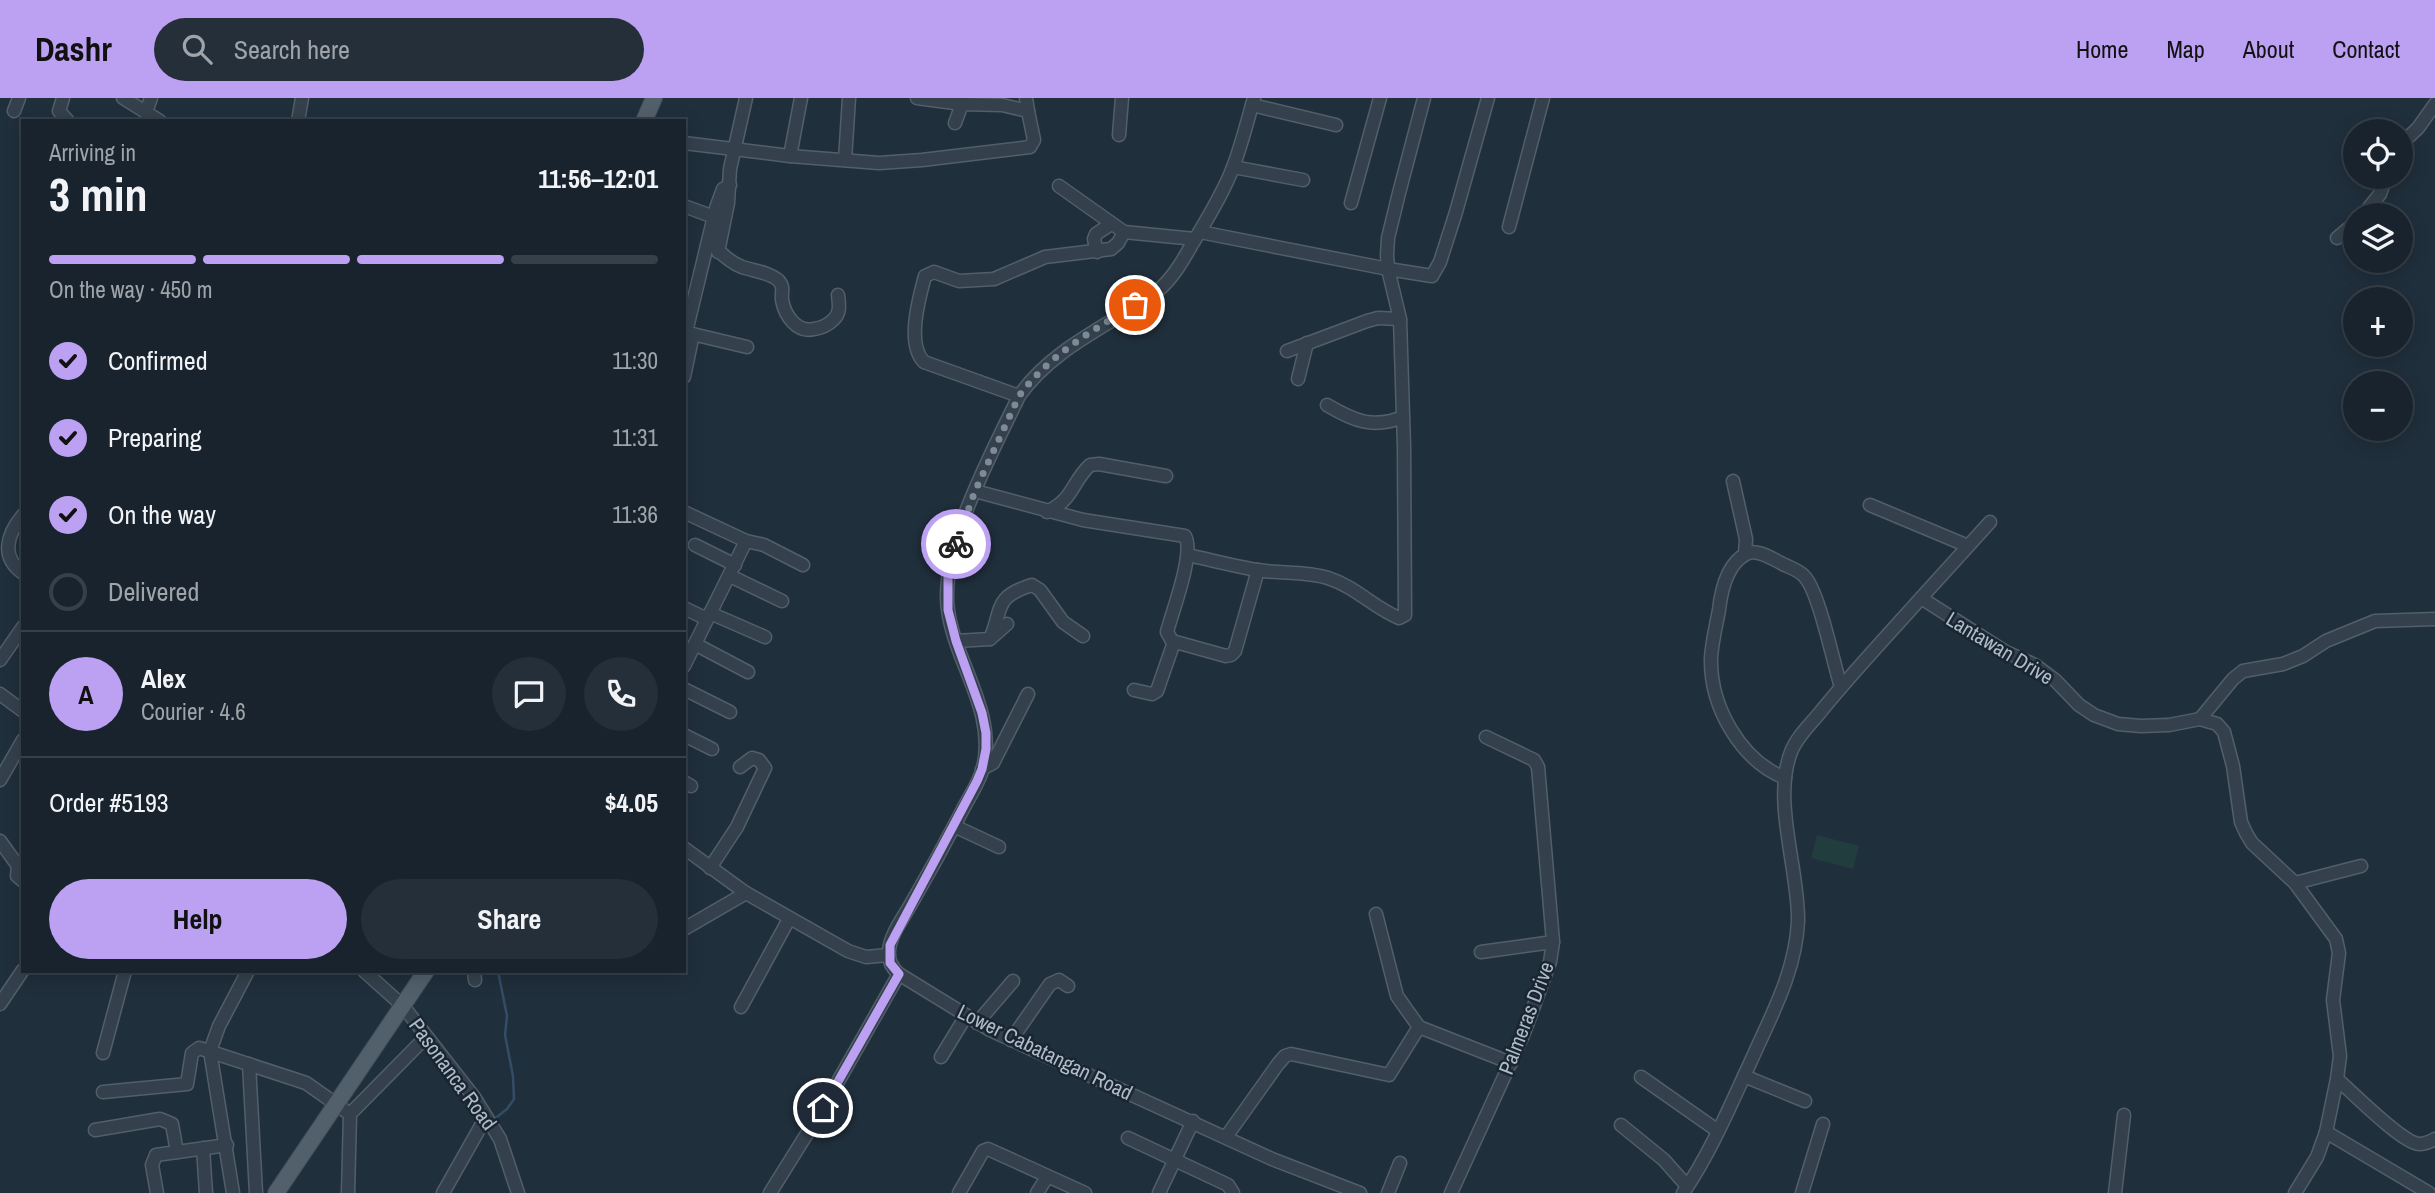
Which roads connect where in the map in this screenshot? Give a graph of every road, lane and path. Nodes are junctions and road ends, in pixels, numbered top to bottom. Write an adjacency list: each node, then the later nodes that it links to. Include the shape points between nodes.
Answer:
1 (19, 98): 20 (street)
2 (63, 98): 22 (street, via 59,111)
3 (123, 98): 21 (street)
4 (151, 98): 21 (street)
5 (302, 98): 23 (street)
6 (654, 98): 24 (main road)
7 (746, 98): 30 (street)
8 (801, 98): 31 (street)
9 (849, 98): 32 (street)
10 (917, 98): 17 (street)
11 (1122, 98): 28 (street)
12 (1380, 98): 37 (street)
13 (1424, 98): 49 (street, via 1388,238)
14 (1488, 98): 49 (street, via 1437,268 1428,276)
15 (1542, 98): 41 (street)
16 (1253, 101): 26 (street); 33 (street)
17 (962, 104): 19 (street); 25 (street)
18 (2435, 104): 27 (street)
19 (1027, 105): 32 (street, via 1034,140 1027,148 879,163)
20 (14, 111)
21 (154, 118)
22 (66, 119)
23 (299, 119)
24 (645, 119)
25 (955, 123)
26 (1336, 125)
27 (2413, 133)
28 (1119, 135)
29 (686, 143): 30 (street)
30 (734, 148): 31 (street); 35 (street)
31 (790, 156): 32 (street)
32 (845, 160)
33 (1233, 167): 34 (street); 44 (street)
34 (1303, 180)
35 (730, 185): 39 (street, via 721,191); 47 (street)
36 (1059, 186): 40 (street)
37 (1351, 203)
38 (686, 207): 39 (street)
39 (714, 217): 46 (street)
40 (1111, 224): 42 (street); 48 (street, via 1096,234)
41 (1509, 227)
42 (1124, 233): 44 (street); 48 (street, via 1111,248)
43 (2343, 233): 45 (street)
44 (1198, 236): 49 (street); 58 (street, via 1153,295 1057,358)
45 (2337, 238)
46 (709, 240): 47 (street); 52 (street)
47 (718, 252): 50 (street, via 741,267 777,279 790,318 802,330 834,319 839,312)
48 (1097, 252): 58 (street, via 1045,257 994,279 958,281 934,272 925,276 916,312 919,357)
49 (1388, 269): 51 (street)
50 (838, 295)
51 (1400, 319): 53 (street, via 1367,320); 60 (street)
52 (688, 332): 54 (street); 56 (street)
53 (1307, 343): 55 (street); 57 (street)
54 (747, 346)
55 (1287, 351)
56 (686, 354)
57 (1298, 379)
58 (1019, 396): 63 (street)
59 (1327, 405): 60 (street, via 1367,423)
60 (1403, 417): 76 (street, via 1405,615 1391,615 1325,577)
61 (1166, 476): 65 (street, via 1090,465 1068,498)
62 (1733, 481): 72 (street)
63 (975, 491): 65 (street); 88 (street, via 948,574 948,610)
64 (1870, 505): 71 (street)
65 (1047, 512): 73 (street, via 1181,534 1188,541)
66 (686, 513): 69 (street)
67 (21, 518): 77 (street, via 6,550)
68 (1990, 522): 71 (street)
69 (746, 541): 74 (street); 75 (street)
70 (695, 544): 75 (street)
71 (1968, 547): 78 (street)
72 (1745, 554): 93 (street, via 1756,552 1805,576); 107 (street, via 1728,574 1721,593 1711,660 1714,677 1729,727 1752,757)
73 (1188, 555): 76 (street); 89 (street, via 1167,632)
74 (803, 565)
75 (732, 570): 79 (street); 81 (street)
76 (1258, 570): 89 (street, via 1231,655)
77 (21, 571)
78 (1921, 598): 93 (street); 100 (street, Lantawan Drive, via 2035,665 2094,715 2141,726)
79 (782, 601)
80 (686, 609): 81 (street)
81 (709, 616): 86 (street); 90 (street)
82 (2435, 619): 100 (street, via 2375,621 2283,664 2243,671)
83 (1007, 624): 87 (street)
84 (21, 631): 91 (street)
85 (1083, 636): 87 (street, via 1063,622 1032,586 1005,597)
86 (765, 638)
87 (990, 639): 88 (street)
88 (956, 641): 106 (street, via 982,713 986,733)
89 (1174, 642): 95 (street, via 1157,691)
90 (688, 654): 92 (street)
91 (0, 660)
92 (748, 672)
93 (1841, 687): 107 (street, via 1800,737)
94 (686, 690): 99 (street)
95 (1134, 690)
96 (0, 694): 98 (street)
97 (1028, 694): 106 (street, via 993,763)
98 (21, 710)
99 (730, 712)
100 (2200, 719): 116 (street, via 2217,724 2224,732 2246,833)
101 (686, 736): 104 (street)
102 (1486, 737): 121 (street, Palmeras Drive, via 1534,760 1538,767)
103 (21, 743): 108 (street)
104 (712, 750)
105 (740, 767): 115 (street, via 752,758 765,768 737,827)
106 (982, 769): 109 (street)
107 (1785, 778): 144 (street, via 1798,919 1796,943 1780,996)
108 (0, 780)
109 (954, 826): 111 (street); 123 (street)
110 (0, 841): 113 (street)
111 (999, 847)
112 (686, 850): 115 (street)
113 (21, 865)
114 (2361, 866): 116 (street)
115 (709, 869): 117 (street)
116 (2295, 883): 146 (street, via 2336,939)
117 (746, 893): 119 (street); 120 (street)
118 (1376, 914): 136 (street, via 1397,996)
119 (789, 919): 123 (street, via 859,956); 134 (street)
120 (686, 928)
121 (1553, 942): 122 (street); 142 (street, Palmeras Drive, via 1550,962)
122 (1481, 951)
123 (888, 954): 129 (street, Lower Cabatangan Road)
124 (21, 973): 132 (street)
125 (124, 973): 140 (street)
126 (247, 973): 139 (street)
127 (366, 973): 133 (street, Pasonanca Road)
128 (425, 973): 133 (main road)
129 (899, 974): 135 (street, Lower Cabatangan Road); 177 (street)
130 (1013, 981): 135 (street)
131 (1069, 986): 138 (street, via 1059,980 1050,984)
132 (0, 1004)
133 (403, 1006): 137 (street, Pasonanca Road); 149 (main road)
134 (741, 1007)
135 (971, 1019): 138 (street, Lower Cabatangan Road); 141 (street)
136 (1419, 1027): 142 (street); 158 (street, via 1389,1075 1285,1056)
137 (426, 1037): 149 (street); 151 (street, Pasonanca Road)
138 (1011, 1040): 152 (street, Lower Cabatangan Road)
139 (210, 1051): 143 (street); 147 (street, via 199,1048 192,1053 187,1084); 161 (street)
140 (103, 1053)
141 (941, 1057)
142 (1511, 1063): 184 (street, Palmeras Drive)
143 (249, 1064): 149 (street, via 306,1083); 172 (street)
144 (1744, 1076): 148 (street); 156 (street)
145 (1641, 1077): 156 (street)
146 (2337, 1079): 157 (street); 160 (street, via 2404,1137 2420,1144)
147 (103, 1092)
148 (1805, 1101)
149 (344, 1109): 173 (main road); 174 (street)
150 (2124, 1115): 186 (street)
151 (486, 1117): 175 (street); 176 (street, Pasonanca Road, via 500,1139)
152 (1193, 1121): 158 (street, Lower Cabatangan Road); 164 (street)
153 (1823, 1124): 185 (street)
154 (1621, 1125): 167 (street, via 1664,1160)
155 (95, 1130): 163 (street, via 160,1119 172,1124)
156 (1718, 1130): 167 (street)
157 (2326, 1132): 187 (street); 188 (street)
158 (1226, 1137): 168 (street, Lower Cabatangan Road)
159 (1128, 1138): 164 (street)
160 (2435, 1139)
161 (227, 1145): 162 (street); 171 (street)
162 (203, 1148): 163 (street); 170 (street)
163 (177, 1152): 169 (street, via 153,1157)
164 (1175, 1160): 181 (street); 182 (street, via 1228,1185)
165 (1400, 1163): 183 (street)
166 (1047, 1177): 178 (street, via 988,1149); 179 (street); 180 (street)
167 (1685, 1190)
168 (1352, 1192)
169 (157, 1193)
170 (206, 1193)
171 (233, 1193)
172 (256, 1193)
173 (276, 1193)
174 (348, 1193)
175 (443, 1193)
176 (519, 1193)
177 (770, 1193)
178 (959, 1193)
179 (1037, 1193)
180 (1085, 1193)
181 (1159, 1193)
182 (1233, 1193)
183 (1388, 1193)
184 (1451, 1193)
185 (1802, 1193)
186 (2115, 1193)
187 (2295, 1193)
188 (2429, 1193)

